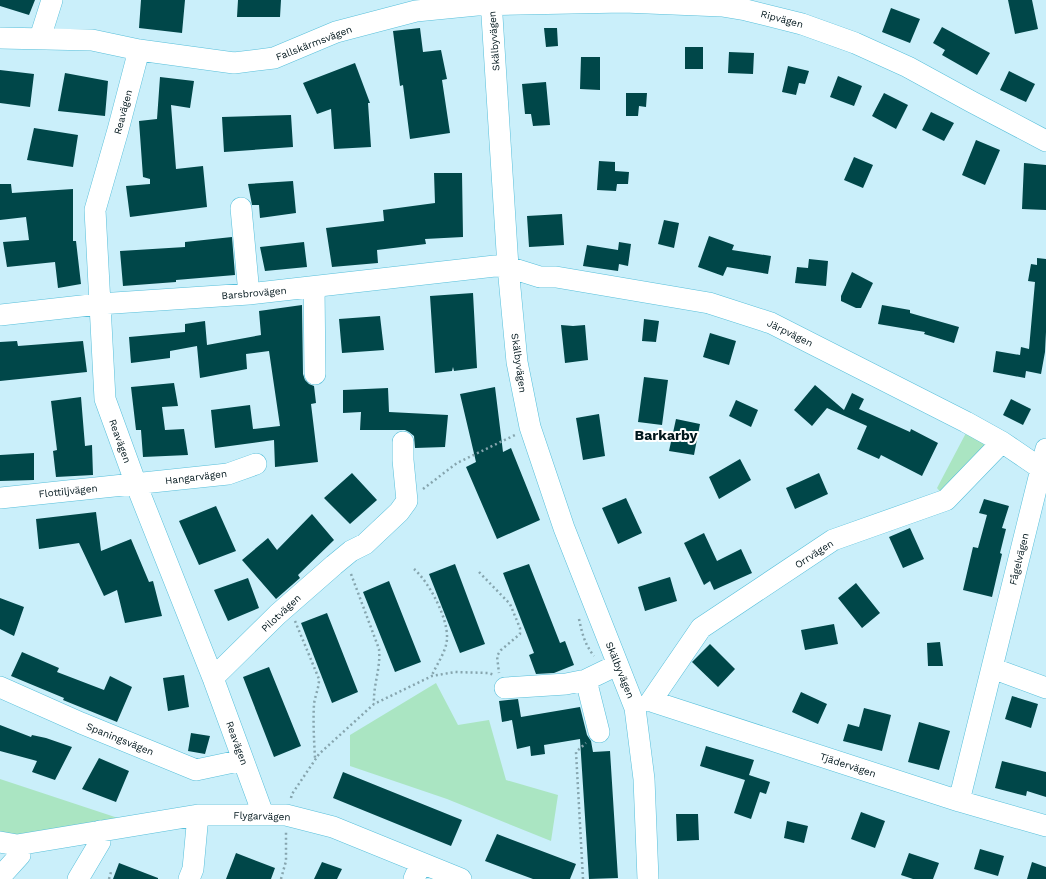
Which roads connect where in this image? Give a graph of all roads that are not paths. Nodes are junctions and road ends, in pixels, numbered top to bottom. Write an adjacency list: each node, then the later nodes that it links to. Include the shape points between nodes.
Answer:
1 (52, 0): 4 (street)
2 (492, 2): 5 (street, Fallskärmsvägen, via 416,11 336,32 274,58 234,63); 6 (street, Ripvägen, via 624,2 722,6 802,24 855,43 908,67); 8 (street, Skälbyvägen)
3 (0, 38): 4 (street, Fallskärmsvägen)
4 (40, 38): 5 (street, Fallskärmsvägen, via 92,40)
5 (139, 50): 11 (street, Reavägen, via 95,210)
6 (1046, 141)
7 (241, 208): 10 (street)
8 (508, 268): 9 (street, Barsbrovägen, via 495,266); 15 (street, Järpvägen, via 540,277 556,277 709,303 771,322); 21 (street, Skälbyvägen, via 517,362 530,427 564,528)
9 (314, 287): 10 (street, Barsbrovägen); 13 (street)
10 (249, 294): 11 (street, Barsbrovägen)
11 (99, 304): 12 (street, Barsbrovägen); 19 (street, Reavägen, via 105,399)
12 (0, 315)
13 (315, 374)
14 (403, 442): 23 (street, Pilotvägen, via 407,502 399,512 365,544 348,554 286,608)
15 (1002, 442): 18 (street, Järpvägen); 28 (street, Orrvägen, via 946,500 833,540 701,628)
16 (1046, 449): 18 (street, Fågelvägen)
17 (256, 464): 19 (street, Hangarvägen, via 228,474)
18 (1044, 471): 22 (street, Fågelvägen)
19 (136, 484): 20 (street, Flottiljvägen); 23 (street, Reavägen)
20 (0, 498)
21 (618, 665): 24 (street); 28 (street, Skälbyvägen)
22 (992, 668): 27 (street); 31 (street, Fågelvägen)
23 (213, 678): 30 (street, Reavägen)
24 (586, 680): 26 (street, via 566,684); 29 (street)
25 (0, 687): 30 (street, Spaningsvägen, via 196,770)
26 (505, 688)
27 (1046, 688)
28 (643, 705): 31 (street, Tjädervägen); 42 (street, Skälbyvägen)
29 (599, 732)
30 (243, 760): 32 (street, Reavägen)
31 (959, 801): 34 (street, Tjädervägen)
32 (263, 814): 33 (street, Flygarvägen); 37 (street, Flygarvägen, via 286,815 333,827)
33 (198, 815): 35 (street, Flygarvägen); 40 (street, via 193,869)
34 (1046, 826)
35 (100, 831): 36 (street, Flygarvägen); 39 (street, via 100,842)
36 (9, 844): 38 (street, via 20,854)
37 (418, 871): 41 (street, Flygarvägen)
38 (0, 877)
39 (78, 879)
40 (189, 879)
41 (461, 879)
42 (648, 879)

